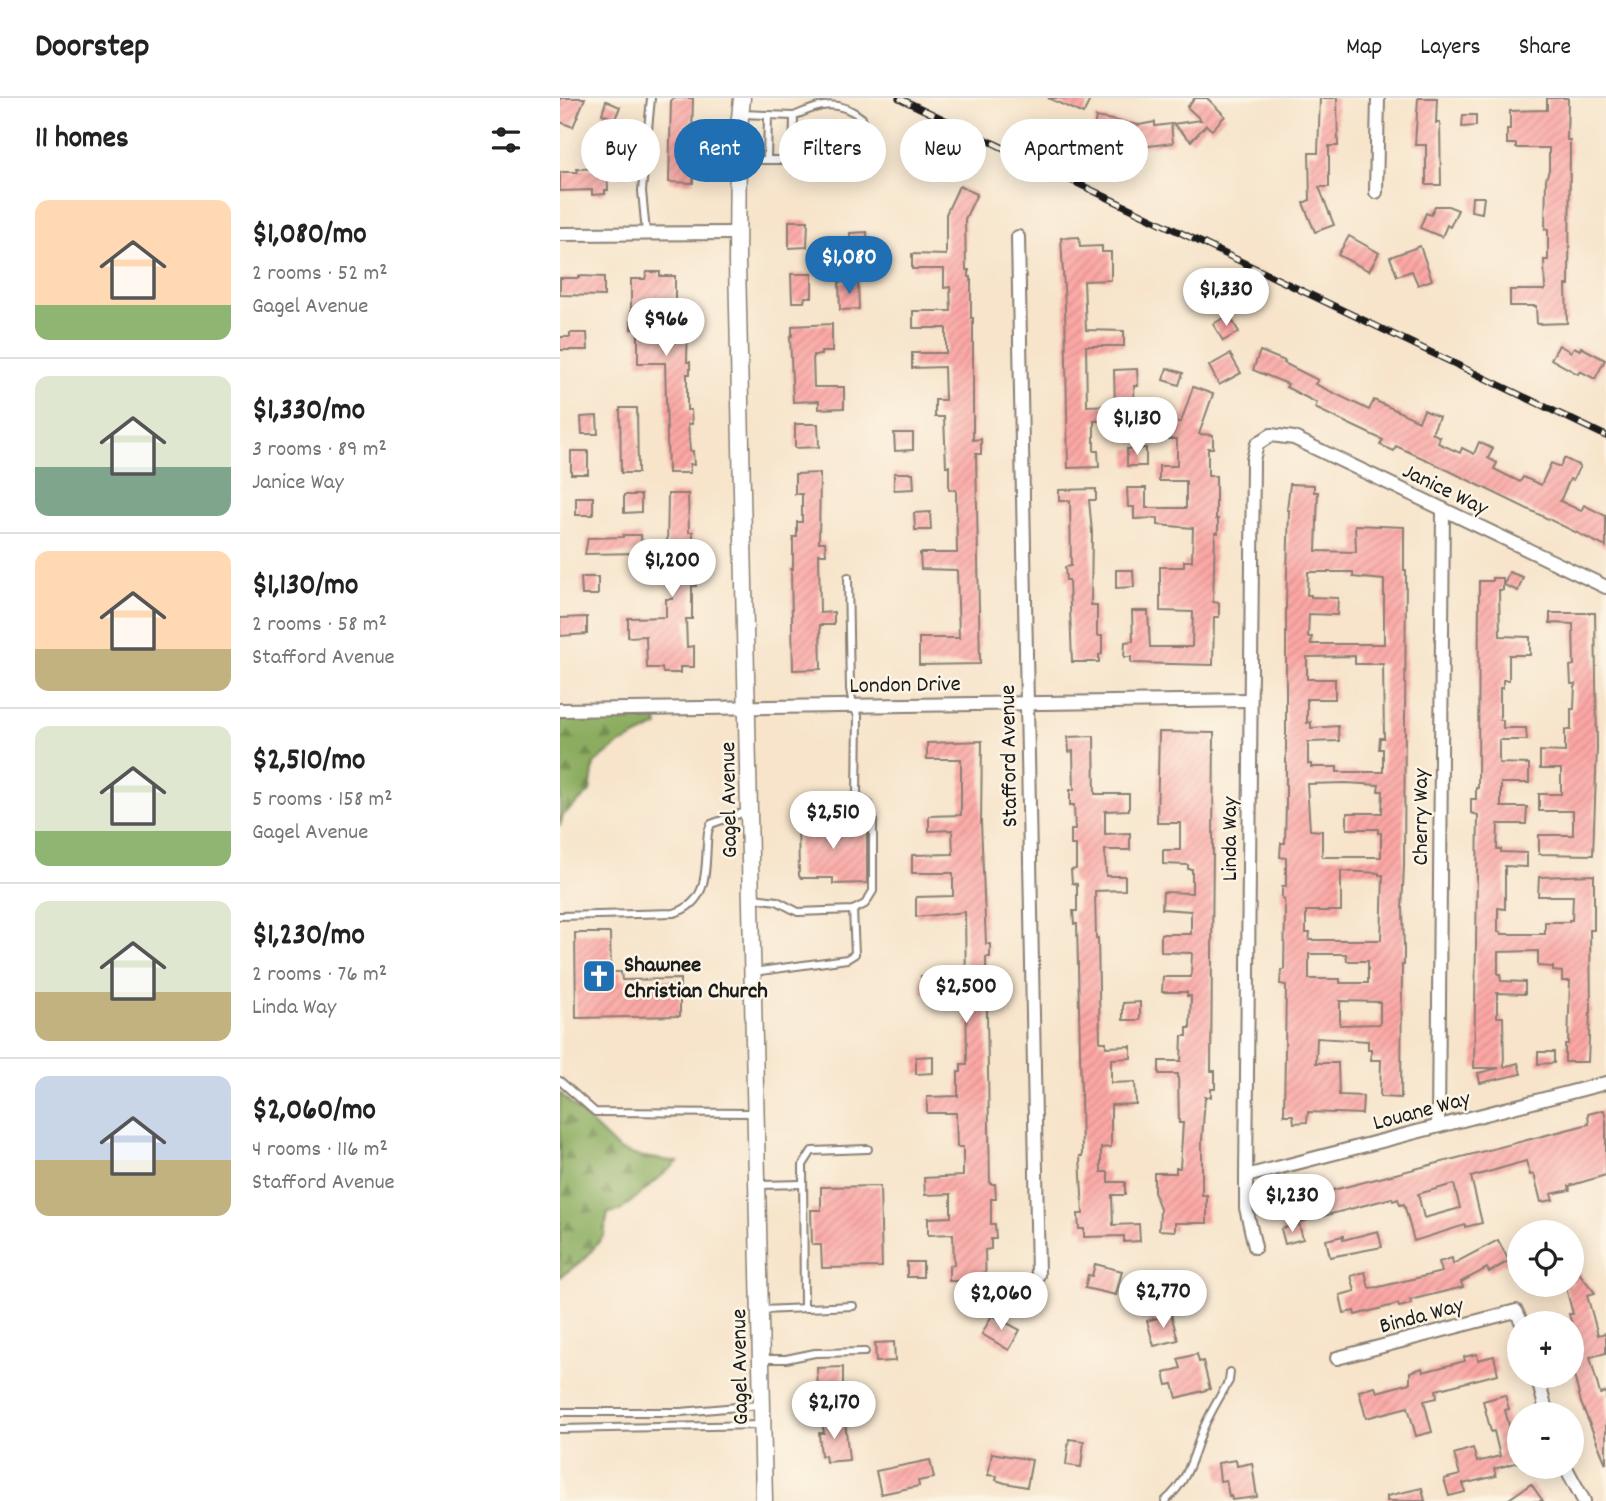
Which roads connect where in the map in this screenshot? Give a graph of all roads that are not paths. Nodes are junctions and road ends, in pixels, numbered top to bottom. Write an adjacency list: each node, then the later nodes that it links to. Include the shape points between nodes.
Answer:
1 (651, 98): 12 (lane, via 642,191)
2 (1378, 98): 11 (street)
3 (741, 106): 4 (lane)
4 (768, 116): 5 (lane); 8 (lane)
5 (794, 116): 6 (lane); 7 (lane, via 818,105 840,106)
6 (794, 119)
7 (862, 119)
8 (767, 160): 9 (lane)
9 (779, 160)
10 (738, 182): 13 (street, Gagel Avenue)
11 (1376, 192)
12 (646, 233): 13 (street); 14 (street)
13 (737, 233): 23 (street, Gagel Avenue)
14 (560, 234)
15 (1018, 237): 21 (street, Stafford Avenue)
16 (1267, 436): 17 (street, Janice Way, via 1294,438); 20 (street, Linda Way, via 1257,444 1253,460)
17 (1443, 509): 19 (street, Janice Way); 33 (street, Cherry Way)
18 (848, 577): 22 (lane)
19 (1606, 587)
20 (1250, 700): 21 (street, London Drive); 35 (street, Linda Way)
21 (1027, 703): 22 (street, London Drive); 39 (street, Stafford Avenue)
22 (853, 705): 23 (street, London Drive); 27 (lane, via 858,716 857,795 869,804 873,818 873,891 865,904)
23 (748, 708): 24 (street, London Drive); 25 (street, Gagel Avenue)
24 (560, 710)
25 (750, 811): 26 (street, Gagel Avenue); 28 (lane, via 711,824 701,894 690,907 674,913)
26 (752, 897): 27 (lane, via 777,901 798,912); 29 (street, Gagel Avenue)
27 (853, 910): 29 (lane, via 855,954 847,959)
28 (560, 916)
29 (753, 972): 32 (street, Gagel Avenue)
30 (560, 1082): 32 (lane, via 595,1112)
31 (1606, 1083): 33 (street, Louane Way)
32 (756, 1113): 37 (street, Gagel Avenue)
33 (1438, 1126): 35 (street, Louane Way)
34 (868, 1149): 36 (lane, via 812,1151 803,1165)
35 (1246, 1176): 38 (street, Linda Way, via 1246,1208)
36 (803, 1184): 37 (lane); 41 (lane)
37 (757, 1185): 42 (street, Gagel Avenue)
38 (1255, 1247)
39 (1038, 1275)
40 (853, 1306): 41 (lane)
41 (804, 1308): 42 (lane)
42 (760, 1310): 46 (street, Gagel Avenue)
43 (1507, 1320): 45 (street, Binda Way)
44 (865, 1352): 46 (lane)
45 (1337, 1358)
46 (761, 1359): 48 (street, Gagel Avenue)
47 (1230, 1372): 54 (lane, via 1188,1471)
48 (762, 1405): 49 (lane, via 681,1412); 50 (street, Gagel Avenue)
49 (560, 1412)
50 (762, 1425): 51 (lane); 53 (street, Gagel Avenue)
51 (560, 1429)
52 (1572, 1479): 55 (street)
53 (764, 1501)
54 (1166, 1501)
55 (1584, 1501)

